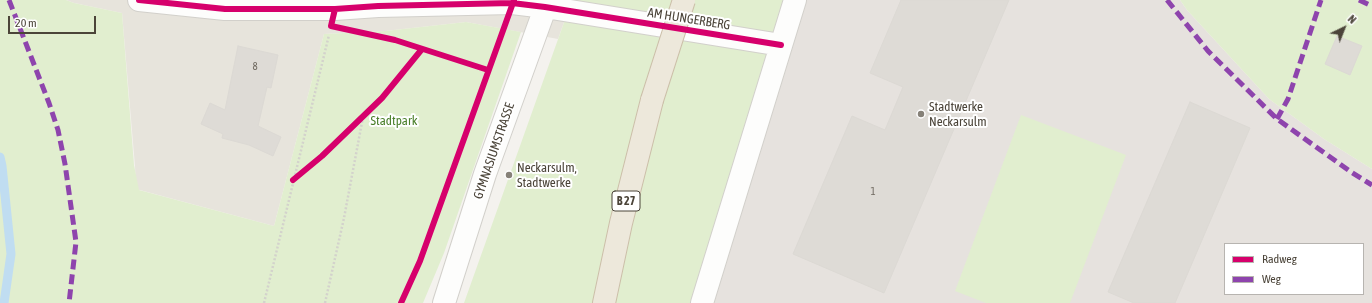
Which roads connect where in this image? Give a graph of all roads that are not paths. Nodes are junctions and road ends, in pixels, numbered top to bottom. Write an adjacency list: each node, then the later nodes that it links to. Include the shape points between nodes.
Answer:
1 (139, 0): 4 (street, AM HUNGERBERG, via 225,9 335,9)
2 (684, 0): 7 (highway, B 27, bridge, via 652,100 621,222)
3 (795, 0): 5 (street)
4 (546, 3): 5 (street, AM HUNGERBERG); 6 (street, GYMNASIUMSTRASSE, via 485,174)
5 (781, 45): 8 (street)
6 (444, 303)
7 (604, 303)
8 (702, 303)

